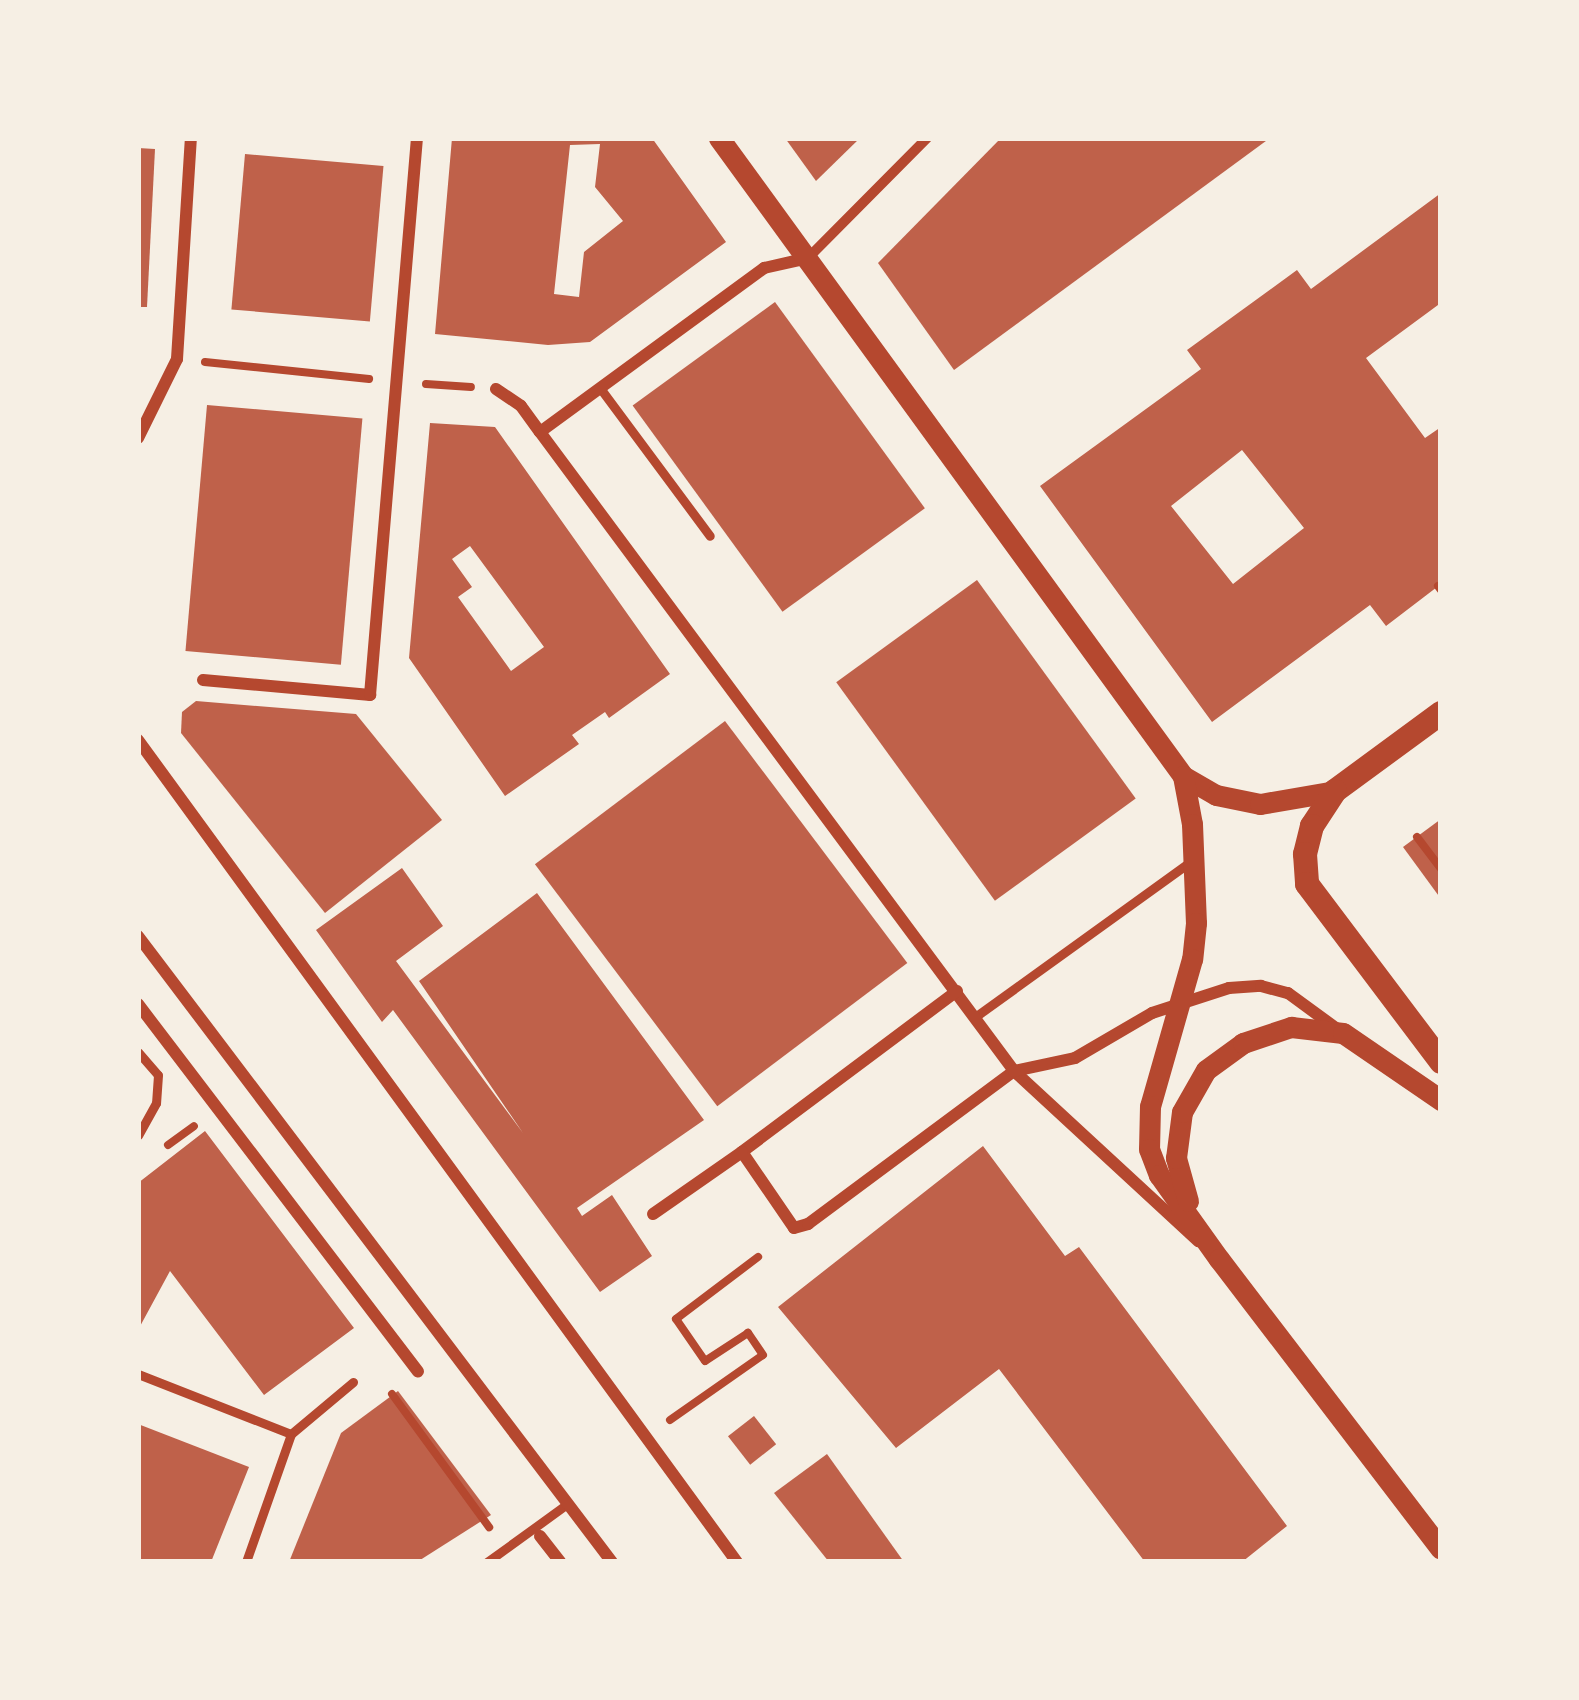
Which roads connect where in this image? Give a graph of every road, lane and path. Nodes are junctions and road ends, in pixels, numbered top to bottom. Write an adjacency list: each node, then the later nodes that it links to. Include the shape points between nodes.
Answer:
1 (191, 138): 6 (street)
2 (417, 138): 14 (street, via 370,695)
3 (719, 138): 5 (street)
4 (927, 138): 5 (street)
5 (808, 258): 9 (street, via 764,268); 17 (street)
6 (178, 359): 7 (path); 12 (street)
7 (371, 380)
8 (422, 383): 10 (path)
9 (600, 388): 11 (street); 13 (lane)
10 (496, 389): 11 (street)
11 (540, 432): 23 (street)
12 (138, 438)
13 (710, 536)
14 (203, 680)
15 (1441, 713): 18 (main road)
16 (138, 740): 44 (street)
17 (1184, 776): 18 (street, via 1216,795 1260,804); 20 (street)
18 (1335, 791): 29 (main road, via 1312,826 1307,884)
19 (1417, 837): 21 (path)
20 (1194, 859): 25 (street, via 1194,941); 26 (lane)
21 (1441, 869)
22 (138, 936): 45 (street)
23 (957, 992): 26 (street); 35 (street)
24 (138, 1004): 39 (street)
25 (1178, 1004): 27 (street, via 1262,986 1288,993); 30 (street, via 1075,1058); 38 (street, via 1150,1106 1149,1149)
26 (975, 1017): 30 (street)
27 (1343, 1034): 31 (street); 38 (street, via 1313,1026 1271,1032 1222,1055 1192,1089 1175,1133 1176,1158 1181,1188)
28 (138, 1052): 33 (lane, via 158,1075 156,1102)
29 (1441, 1062)
30 (1013, 1071): 35 (street, via 808,1224 794,1228 784,1220); 38 (street)
31 (1441, 1100)
32 (200, 1134): 34 (path, via 195,1126)
33 (138, 1135)
34 (165, 1148)
35 (742, 1152): 36 (street)
36 (652, 1214)
37 (758, 1257): 44 (path, via 676,1319 705,1361 748,1333 763,1355)
38 (1219, 1259): 48 (street)
39 (418, 1372)
40 (138, 1374): 43 (lane)
41 (353, 1382): 43 (lane)
42 (392, 1395): 46 (path)
43 (292, 1434): 49 (lane)
44 (647, 1435): 53 (street)
45 (567, 1504): 50 (lane); 52 (street)
46 (484, 1520)
47 (540, 1536): 51 (street)
48 (1441, 1549)
49 (246, 1562)
50 (487, 1562)
51 (560, 1562)
52 (612, 1562)
53 (737, 1562)

